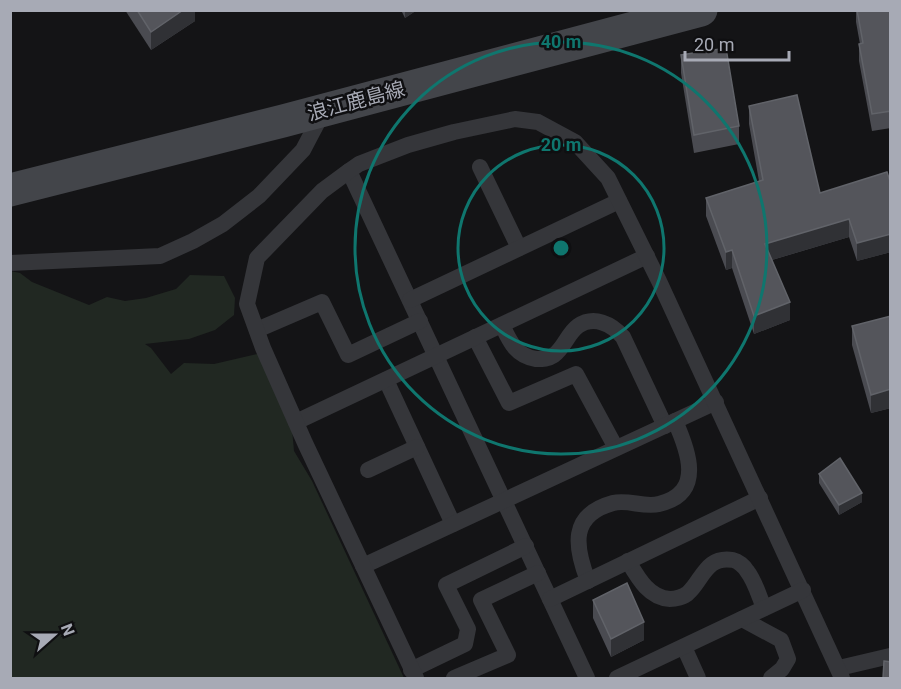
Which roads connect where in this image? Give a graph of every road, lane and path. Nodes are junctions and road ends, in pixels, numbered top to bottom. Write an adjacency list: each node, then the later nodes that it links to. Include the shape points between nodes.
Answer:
1 (701, 10): 2 (main road, 浪江鹿島線)
2 (324, 110): 5 (main road, 浪江鹿島線); 9 (lane, via 303,150 259,196 193,241 160,256)
3 (480, 167): 7 (lane)
4 (349, 171): 6 (lane, via 408,145 515,119 538,122 576,142 608,178); 10 (lane); 13 (lane, via 322,191 257,258 247,304)
5 (10, 190)
6 (619, 201): 7 (lane); 8 (lane)
7 (519, 248): 10 (lane)
8 (647, 256): 12 (lane); 17 (lane)
9 (10, 263)
10 (410, 300): 11 (lane)
11 (420, 321): 13 (lane, via 348,355 322,303); 15 (lane)
12 (502, 325): 14 (lane); 19 (lane, via 521,355 544,360 555,355 578,326 602,321 615,327)
13 (256, 330): 18 (lane)
14 (475, 337): 15 (lane); 21 (lane, via 509,403 576,374)
15 (437, 356): 16 (lane); 24 (lane)
16 (386, 380): 18 (lane); 20 (lane)
17 (716, 402): 19 (lane); 23 (lane)
18 (296, 422): 28 (lane)
19 (670, 423): 21 (lane); 30 (lane, via 688,449 690,470 686,485 675,497 659,504 614,503 589,516 577,544)
20 (417, 447): 22 (lane); 25 (lane)
21 (616, 448): 24 (lane)
22 (368, 470)
23 (760, 498): 27 (lane); 31 (lane)
24 (503, 501): 25 (lane); 26 (lane)
25 (453, 524): 28 (lane)
26 (526, 546): 29 (lane); 38 (lane, via 446,585 468,629 465,644)
27 (628, 561): 30 (lane); 33 (lane, via 640,581 658,598 674,599 687,594 713,564 724,559 737,561 747,570)
28 (363, 566): 38 (lane)
29 (538, 573): 32 (lane); 39 (lane, via 481,600 508,655)
30 (588, 580): 32 (lane)
31 (803, 590): 33 (lane); 37 (lane)
32 (550, 599): 40 (lane)
33 (764, 609): 34 (lane)
34 (742, 619): 35 (lane); 43 (lane, via 781,640 786,648 788,659)
35 (684, 647): 41 (lane); 42 (lane)
36 (891, 656): 37 (lane)
37 (841, 673)
38 (414, 674)
39 (454, 678)
40 (587, 678)
41 (617, 678)
42 (698, 678)
43 (771, 678)

